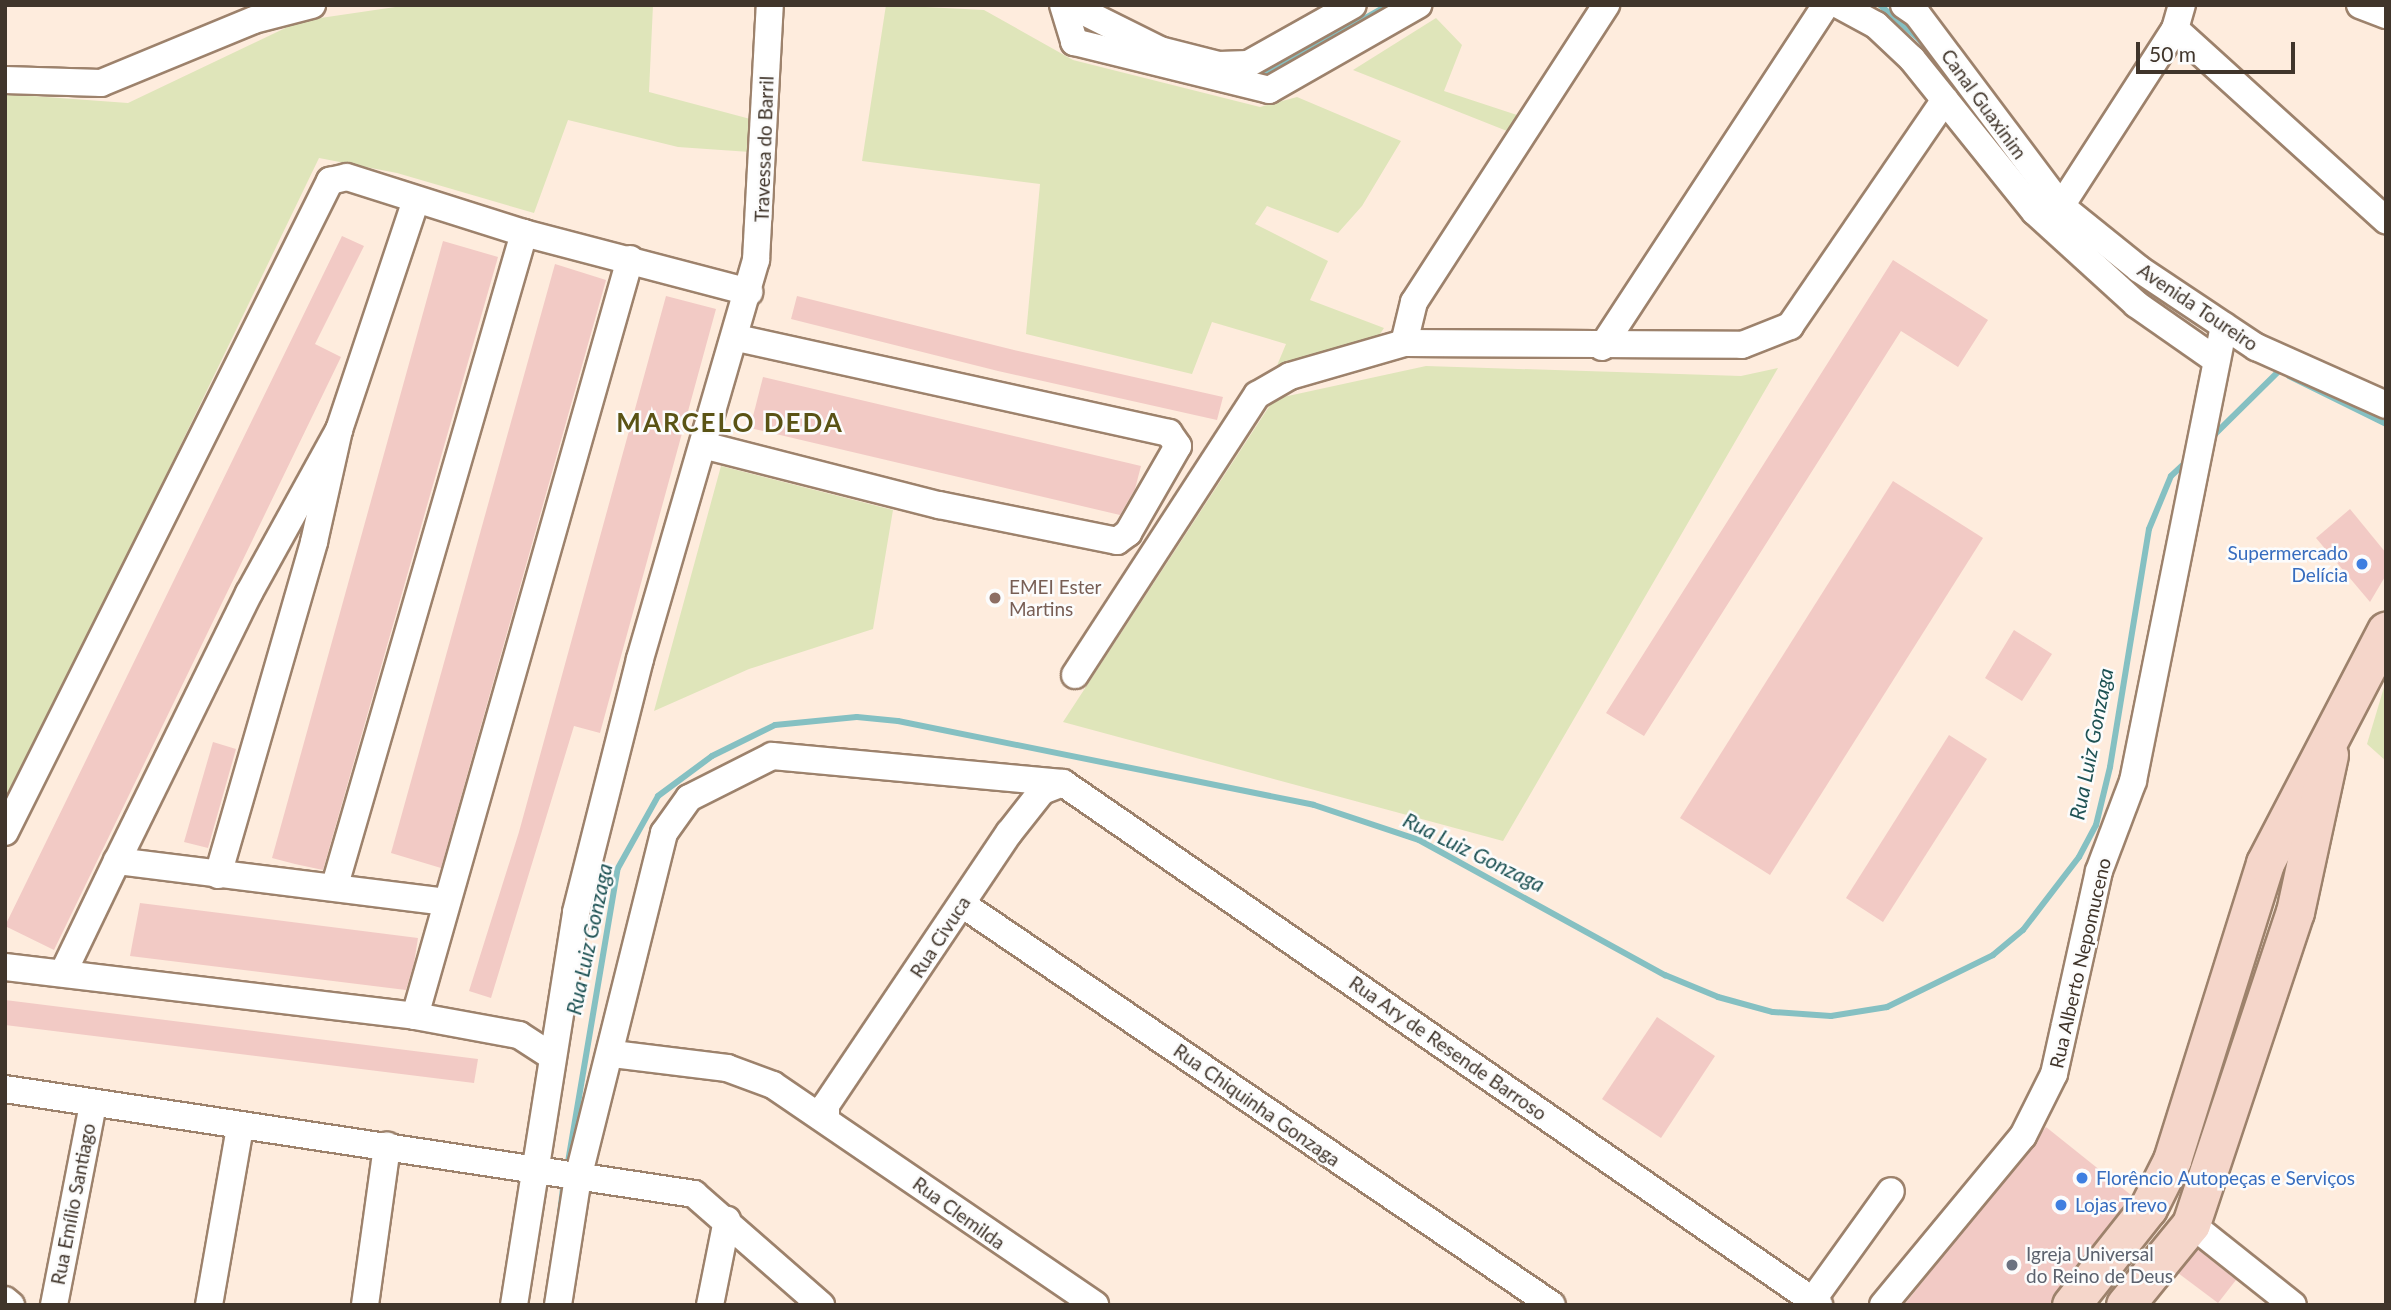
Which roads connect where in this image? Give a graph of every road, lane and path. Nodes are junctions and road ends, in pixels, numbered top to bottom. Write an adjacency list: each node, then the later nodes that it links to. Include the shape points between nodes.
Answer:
1 (312, 5): 14 (street, via 254,20 101,83)
2 (770, 5): 21 (street, Travessa do Barril, via 760,234)
3 (1063, 5): 6 (street, via 1074,42 1269,90)
4 (1070, 5): 5 (street, via 1160,50 1219,65 1248,64)
5 (1353, 5)
6 (1418, 5)
7 (1606, 5): 24 (street, via 1414,302)
8 (1826, 5): 25 (street)
9 (1839, 5): 15 (street, via 1876,25)
10 (1904, 5): 17 (street, Canal Guaxinim, via 1917,14)
11 (2360, 5): 12 (street)
12 (2386, 15)
13 (2178, 17): 17 (street); 18 (street)
14 (5, 80)
15 (1945, 100): 25 (street, via 1790,326 1742,345); 26 (street, via 2035,212 2136,304)
16 (416, 200): 19 (street); 28 (street); 38 (street, via 347,177 337,176 325,189)
17 (2061, 206): 22 (street, Avenida Toureiro)
18 (2386, 220)
19 (524, 233): 20 (street); 41 (street)
20 (630, 259): 21 (street); 42 (street)
21 (749, 292): 23 (street, Travessa do Barril)
22 (2224, 326): 26 (street, Rua Alberto Nepomuceno); 27 (street, Avenida Toureiro, via 2256,347)
23 (734, 337): 29 (street); 30 (street, Travessa do Barril)
24 (1404, 343): 25 (street); 31 (street, via 1279,382 1257,395)
25 (1602, 348)
26 (2216, 360): 71 (street, Rua Alberto Nepomuceno, via 2133,781 2099,871 2054,1074 2023,1136)
27 (2386, 405)
28 (339, 430): 39 (street, via 249,593); 40 (street, via 314,542)
29 (1176, 437): 31 (street); 32 (street, via 1176,454)
30 (703, 445): 32 (street, via 939,505); 48 (street, Travessa do Barril, via 576,912)
31 (1218, 447): 33 (street)
32 (1117, 541): 33 (street)
33 (1149, 555): 35 (street)
34 (2382, 651): 37 (street, via 2333,729)
35 (1075, 675)
36 (1070, 787): 43 (street, Rua Civuca, via 1042,791); 47 (street, via 772,756 689,798 664,833); 60 (street, Rua Ary de Resende Barroso)
37 (2305, 812): 58 (street, via 2295,912); 72 (street, via 2265,863 2172,1160 2148,1208)
38 (5, 832)
39 (117, 861): 40 (street); 45 (street)
40 (218, 875): 41 (street)
41 (335, 885): 42 (street)
42 (445, 902): 46 (street)
43 (961, 904): 51 (street, Rua Civuca, via 827,1105); 70 (street, Rua Chiquinha Gonzaga)
44 (5, 967): 45 (street)
45 (63, 973): 46 (street)
46 (415, 1017): 48 (street, via 519,1035)
47 (612, 1054): 51 (street, Rua Clemilda, via 727,1068 772,1085); 55 (street)
48 (553, 1057): 54 (street, Travessa do Barril)
49 (5, 1089): 50 (street)
50 (93, 1104): 52 (street); 62 (street, Rua Emílio Santiago)
51 (826, 1117): 69 (street, Rua Clemilda)
52 (240, 1127): 53 (street); 63 (street)
53 (387, 1146): 54 (street); 64 (street)
54 (537, 1174): 55 (street); 65 (street, Travessa do Barril)
55 (574, 1178): 57 (street, via 694,1194); 66 (street)
56 (1891, 1191): 60 (street)
57 (727, 1220): 67 (street); 68 (street)
58 (2191, 1224): 73 (street); 74 (street)
59 (5, 1300): 61 (street)
60 (1813, 1303)
61 (10, 1305)
62 (54, 1305)
63 (209, 1305)
64 (365, 1305)
65 (514, 1305)
66 (558, 1305)
67 (710, 1305)
68 (821, 1305)
69 (1095, 1305)
70 (1552, 1305)
71 (1883, 1305)
72 (2071, 1305)
73 (2125, 1305)
74 (2293, 1305)

